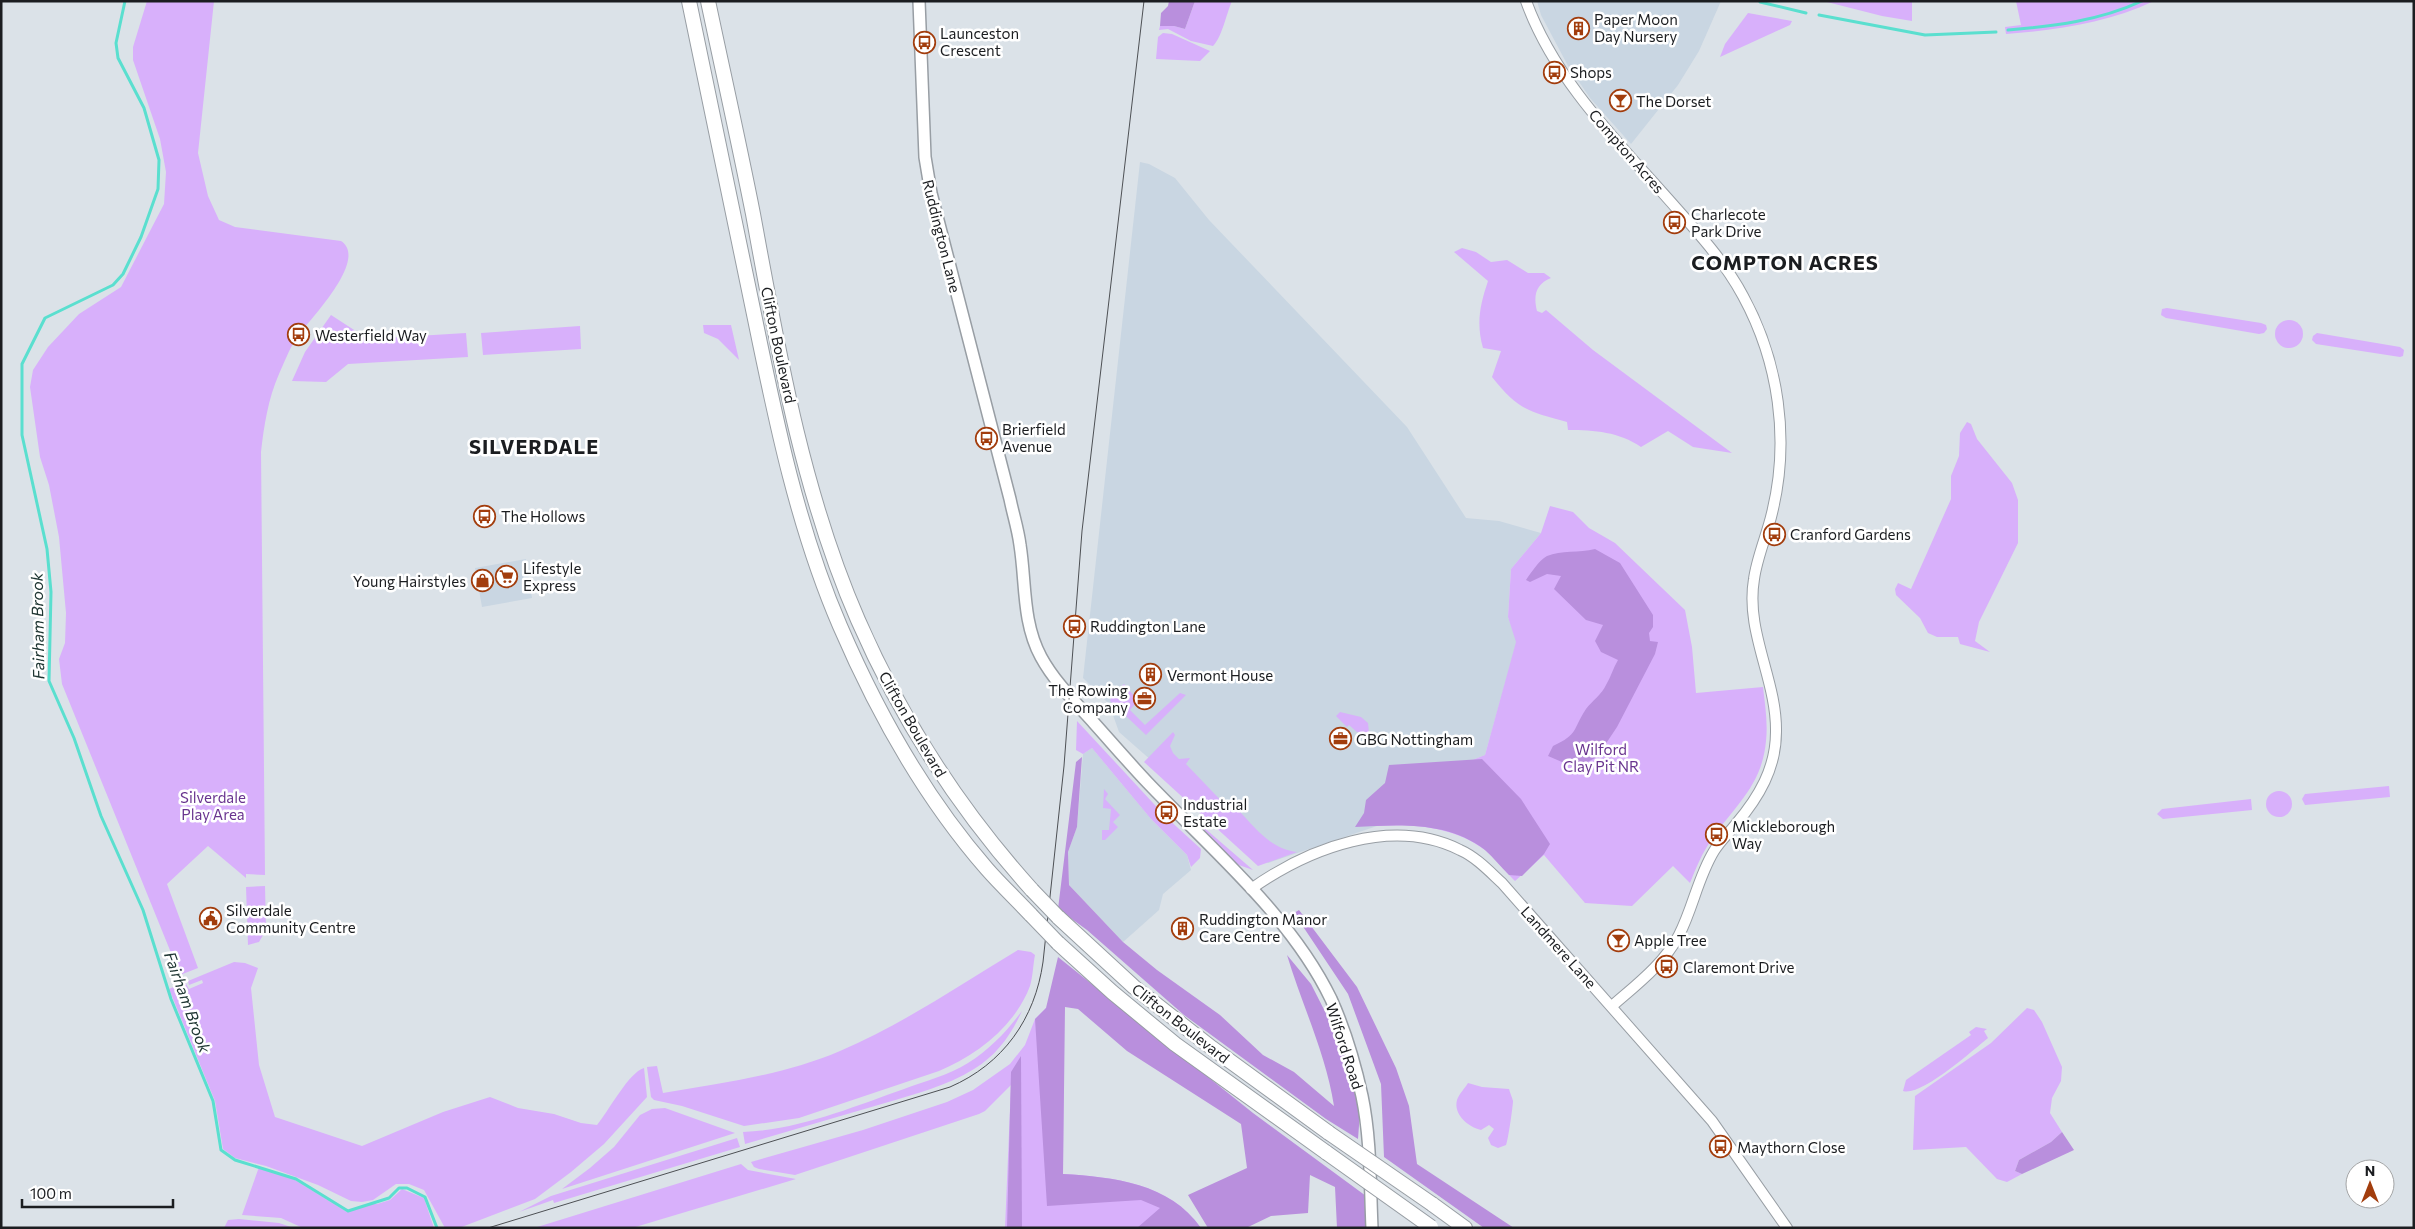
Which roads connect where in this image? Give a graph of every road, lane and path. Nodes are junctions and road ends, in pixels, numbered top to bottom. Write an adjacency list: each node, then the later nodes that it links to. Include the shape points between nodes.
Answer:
1 (689, 1): 7 (highway, Clifton Boulevard, bridge, via 773,407 795,494 839,625 910,762 987,870 1058,943 1112,992 1175,1044)
2 (708, 1): 9 (highway, Clifton Boulevard, bridge, via 789,396 815,498 857,618 891,691 929,758 995,849 1058,917 1134,987 1212,1048)
3 (919, 1): 5 (main road, Ruddington Lane, via 924,157 930,193 1018,534 1032,636 1046,667 1069,696)
4 (1526, 1): 6 (street, Compton Acres, via 1553,54 1585,102 1702,238 1742,293 1768,354 1780,420 1778,482 1752,593 1755,627 1775,702 1772,763 1756,800 1714,851 1671,949)
5 (1251, 889): 6 (street, Landmere Lane, via 1284,867 1361,840 1398,835 1440,841 1461,850 1502,883); 8 (main road, Wilford Road, via 1314,970 1331,999 1354,1060 1362,1098)
6 (1612, 1006): 10 (street, Landmere Lane, via 1712,1121)
7 (1432, 1227)
8 (1372, 1228)
9 (1465, 1228)
10 (1787, 1228)

